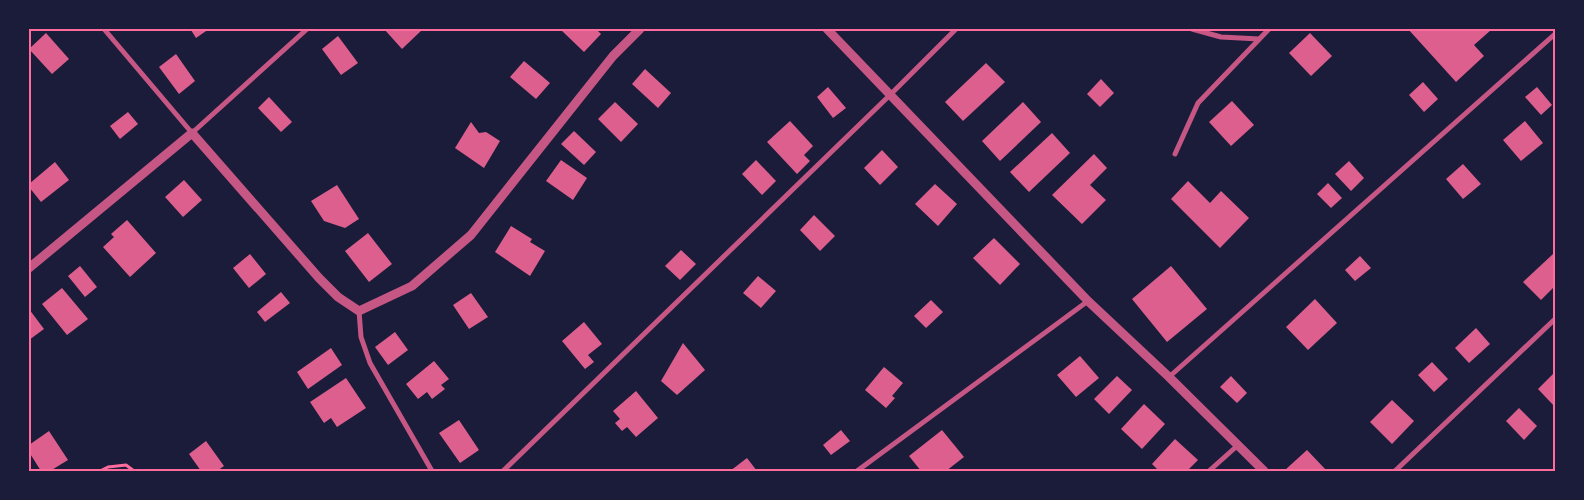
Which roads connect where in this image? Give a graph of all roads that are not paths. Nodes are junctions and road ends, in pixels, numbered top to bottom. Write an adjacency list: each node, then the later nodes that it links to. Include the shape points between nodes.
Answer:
1 (104, 29): 11 (street)
2 (307, 29): 11 (street)
3 (640, 29): 15 (street, via 612,56 471,236 412,286)
4 (827, 29): 10 (street)
5 (956, 29): 10 (street)
6 (1192, 29): 9 (street, via 1221,37)
7 (1268, 29): 9 (street)
8 (1555, 34): 17 (street)
9 (1258, 38): 12 (street, via 1198,103)
10 (891, 94): 14 (street); 20 (street)
11 (192, 133): 13 (street); 15 (street, via 318,278)
12 (1174, 154)
13 (29, 268)
14 (1088, 301): 17 (street); 21 (street)
15 (359, 311): 19 (street, via 361,337 370,363)
16 (1555, 319): 24 (street)
17 (1169, 377): 18 (street)
18 (1237, 446): 22 (street); 23 (street)
19 (432, 471)
20 (503, 471)
21 (857, 471)
22 (1209, 471)
23 (1264, 471)
24 (1395, 471)

